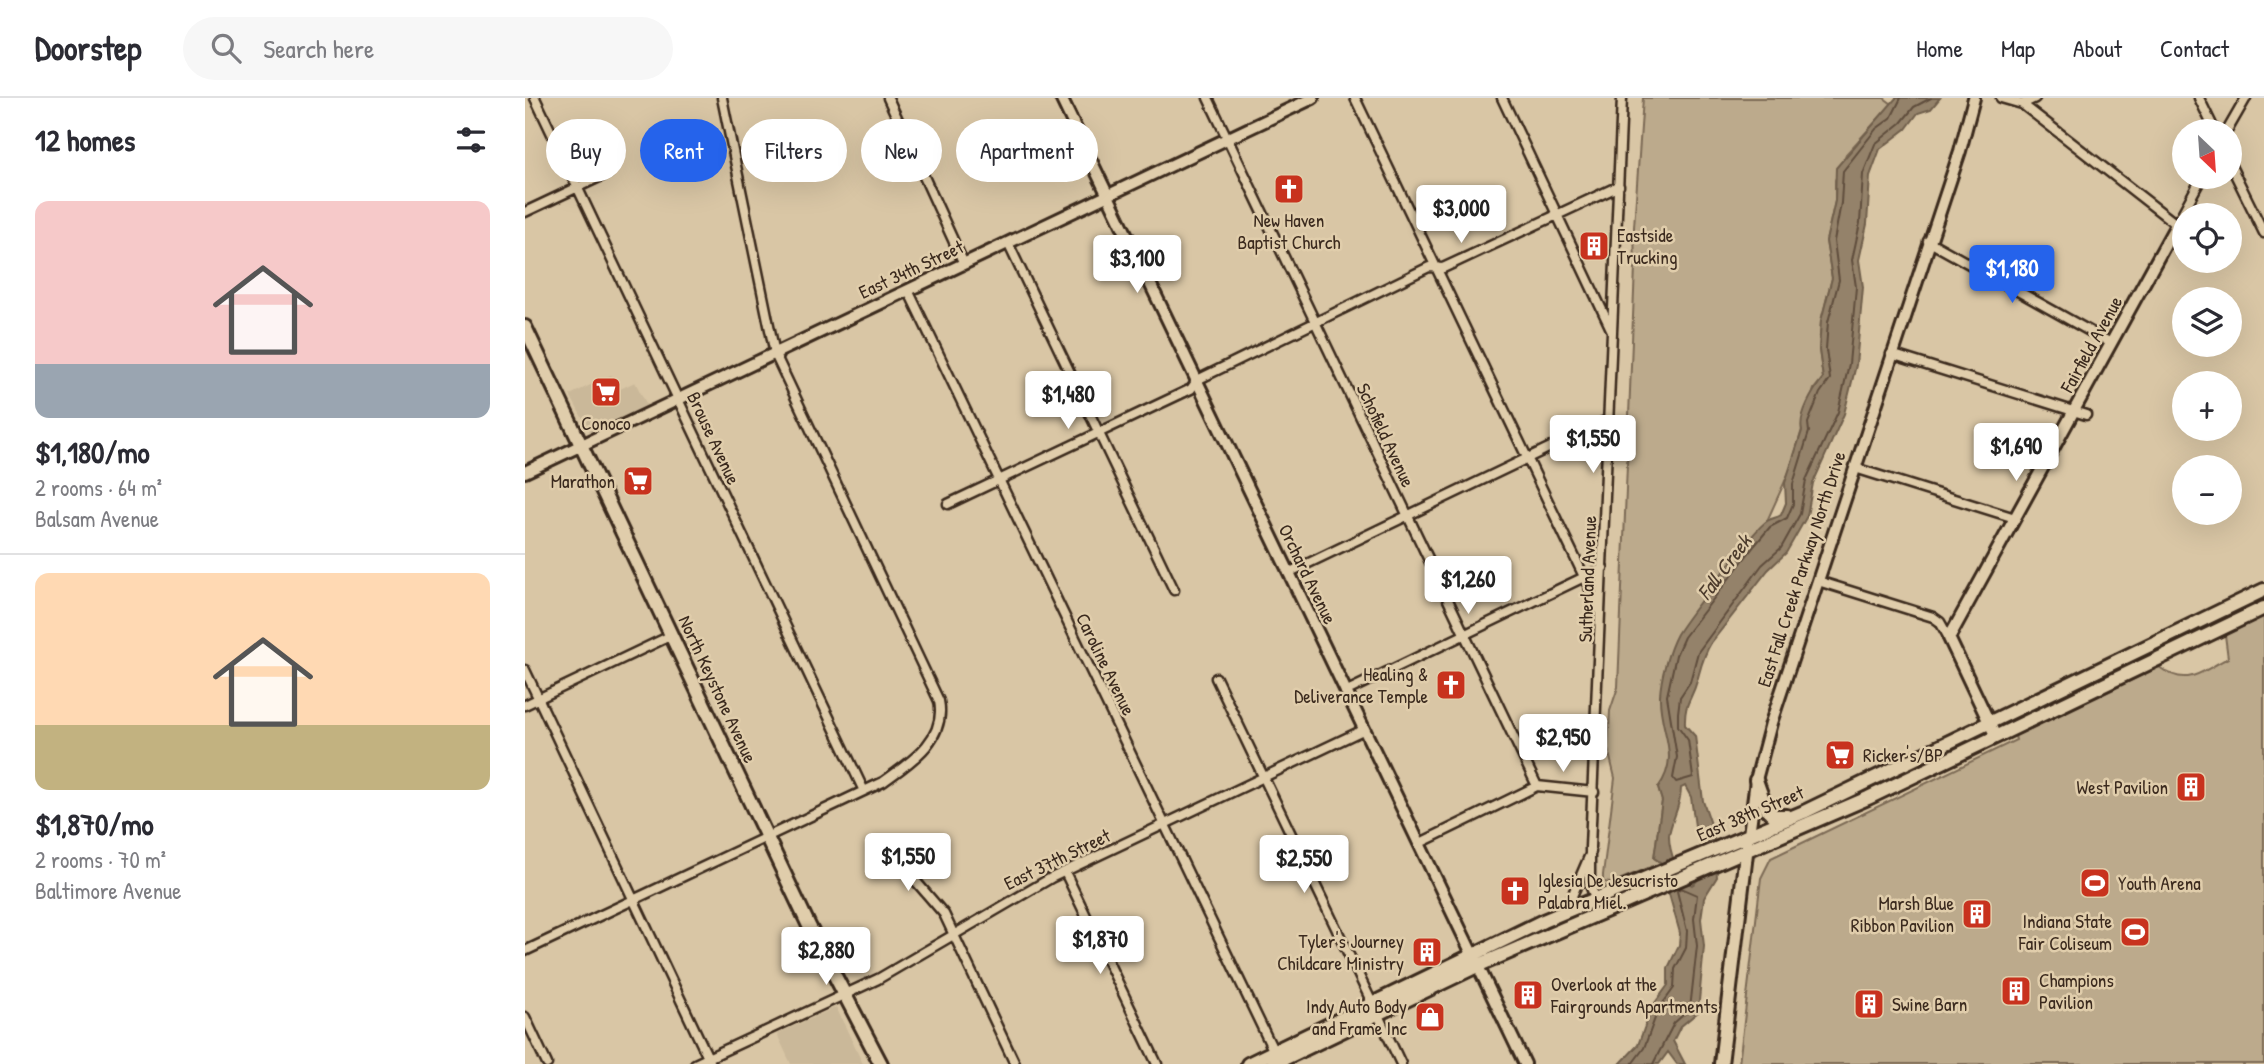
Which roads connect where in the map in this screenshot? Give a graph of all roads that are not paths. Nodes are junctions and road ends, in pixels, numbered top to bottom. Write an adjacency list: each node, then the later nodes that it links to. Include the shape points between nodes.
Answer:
1 (535, 98): 21 (street, Brouse Avenue)
2 (722, 98): 38 (street)
3 (888, 98): 31 (street)
4 (1061, 98): 23 (main road, Orchard Avenue)
5 (1208, 98): 18 (street, Schofield Avenue)
6 (1313, 98): 18 (main road, East 34th Street)
7 (1355, 98): 32 (street)
8 (1501, 98): 25 (street)
9 (1622, 98): 20 (street, Sutherland Avenue)
10 (1974, 98): 29 (main road, East Fall Creek Parkway North Drive)
11 (2001, 98): 15 (street)
12 (2035, 98): 15 (street)
13 (2199, 98): 16 (street)
14 (2246, 98): 17 (street)
15 (2022, 104): 26 (street)
16 (2209, 119)
17 (2234, 119)
18 (1227, 139): 23 (main road, East 34th Street); 34 (street, Schofield Avenue)
19 (588, 182): 21 (street)
20 (1619, 186): 25 (street); 36 (street, Sutherland Avenue)
21 (577, 187): 24 (street); 41 (street, Brouse Avenue)
22 (2242, 188): 28 (street)
23 (1107, 196): 30 (main road, East 34th Street); 40 (main road, Orchard Avenue)
24 (525, 212)
25 (1558, 216): 32 (street, via 1443,268); 36 (street)
26 (2172, 222)
27 (2172, 232): 37 (main road, Fairfield Avenue)
28 (2264, 233)
29 (1928, 241): 37 (street); 39 (main road, East Fall Creek Parkway North Drive)
30 (1008, 243): 31 (main road, East 34th Street); 45 (street)
31 (964, 264): 33 (main road, East 34th Street)
32 (1436, 267): 34 (street); 47 (street)
33 (908, 290): 38 (main road, East 34th Street); 50 (street, Caroline Avenue)
34 (1314, 321): 40 (street); 52 (street, Schofield Avenue)
35 (525, 327): 46 (main road, North Keystone Avenue)
36 (1613, 332): 44 (street, Sutherland Avenue)
37 (2111, 343): 42 (main road, Fairfield Avenue)
38 (775, 354): 41 (main road, East 34th Street); 78 (street, via 939,701 937,721 923,752)
39 (1891, 354): 42 (street); 48 (main road, East Fall Creek Parkway North Drive)
40 (1196, 382): 45 (street); 55 (main road, Orchard Avenue)
41 (678, 400): 46 (main road, East 34th Street); 78 (street, Brouse Avenue)
42 (2073, 411): 43 (street); 53 (main road, Fairfield Avenue)
43 (2086, 415)
44 (1609, 419): 47 (street); 54 (street, Sutherland Avenue)
45 (1099, 432): 50 (street); 58 (street)
46 (581, 446): 49 (main road, East 34th Street); 64 (main road, North Keystone Avenue)
47 (1527, 458): 52 (street); 56 (street)
48 (1855, 468): 53 (street); 57 (main road, East Fall Creek Parkway North Drive)
49 (525, 472)
50 (1000, 480): 51 (street); 81 (street, Caroline Avenue)
51 (948, 505)
52 (1407, 516): 55 (street); 63 (street, Schofield Avenue)
53 (2015, 519): 65 (main road, Fairfield Avenue)
54 (1603, 568): 56 (street); 61 (street, Sutherland Avenue)
55 (1288, 573): 69 (main road, Orchard Avenue)
56 (1584, 577): 61 (street); 63 (street)
57 (1818, 581): 65 (street, via 1933,617); 76 (main road, East Fall Creek Parkway North Drive)
58 (1174, 590)
59 (2264, 590): 62 (main road, East 38th Street)
60 (2264, 608): 66 (main road, East 38th Street)
61 (1602, 613): 79 (street, Sutherland Avenue)
62 (2185, 628): 66 (street); 72 (main road, East 38th Street)
63 (1464, 634): 69 (street); 77 (street, Schofield Avenue)
64 (672, 635): 70 (street); 83 (main road, North Keystone Avenue)
65 (1949, 638): 72 (main road)
66 (2192, 642): 74 (main road, East 38th Street)
67 (525, 670): 70 (street)
68 (1216, 678): 75 (street)
69 (1345, 692): 73 (main road, Orchard Avenue)
70 (538, 699): 71 (street); 89 (street)
71 (525, 705)
72 (1989, 722): 74 (main road); 80 (main road, East 38th Street)
73 (1363, 730): 75 (street, East 37th Street); 85 (main road, Orchard Avenue)
74 (1996, 737): 87 (main road, East 38th Street)
75 (1264, 777): 81 (street, East 37th Street); 96 (street)
76 (1756, 780): 80 (main road, via 1766,808 1774,816); 82 (main road, East Fall Creek Parkway North Drive)
77 (1537, 786): 79 (street); 85 (street)
78 (864, 791): 83 (street)
79 (1594, 792): 86 (street, Sutherland Avenue)
80 (1804, 812): 82 (main road, East 38th Street)
81 (1165, 824): 88 (street, East 37th Street); 98 (street, Caroline Avenue)
82 (1749, 835): 87 (main road, East Fall Creek Parkway North Drive); 90 (main road, East 38th Street)
83 (767, 837): 89 (street); 95 (main road, North Keystone Avenue)
84 (888, 841): 92 (street)
85 (1418, 844): 94 (main road, Orchard Avenue)
86 (1591, 852): 90 (street, Sutherland Avenue, via 1590,885); 91 (street, Sutherland Avenue)
87 (1747, 852): 94 (main road, East 38th Street, via 1618,908); 108 (main road, East Fall Creek Parkway North Drive)
88 (1065, 872): 92 (street, East 37th Street); 104 (street)
89 (633, 900): 93 (street); 99 (street)
90 (1596, 900): 91 (main road, East 38th Street)
91 (1564, 913): 94 (main road, East 38th Street)
92 (954, 933): 95 (street, East 37th Street); 103 (street)
93 (525, 951)
94 (1474, 961): 96 (main road, East 38th Street); 107 (main road, Orchard Avenue)
95 (845, 995): 99 (street, East 37th Street); 102 (main road, North Keystone Avenue)
96 (1375, 1010): 98 (main road, East 38th Street); 106 (street)
97 (525, 1017): 100 (street)
98 (1277, 1060): 105 (main road, East 38th Street)
99 (709, 1061): 101 (street, East 37th Street)
100 (547, 1064)
101 (695, 1064)
102 (881, 1064)
103 (1016, 1064)
104 (1157, 1064)
105 (1248, 1064)
106 (1401, 1064)
107 (1525, 1064)
108 (1721, 1064)

